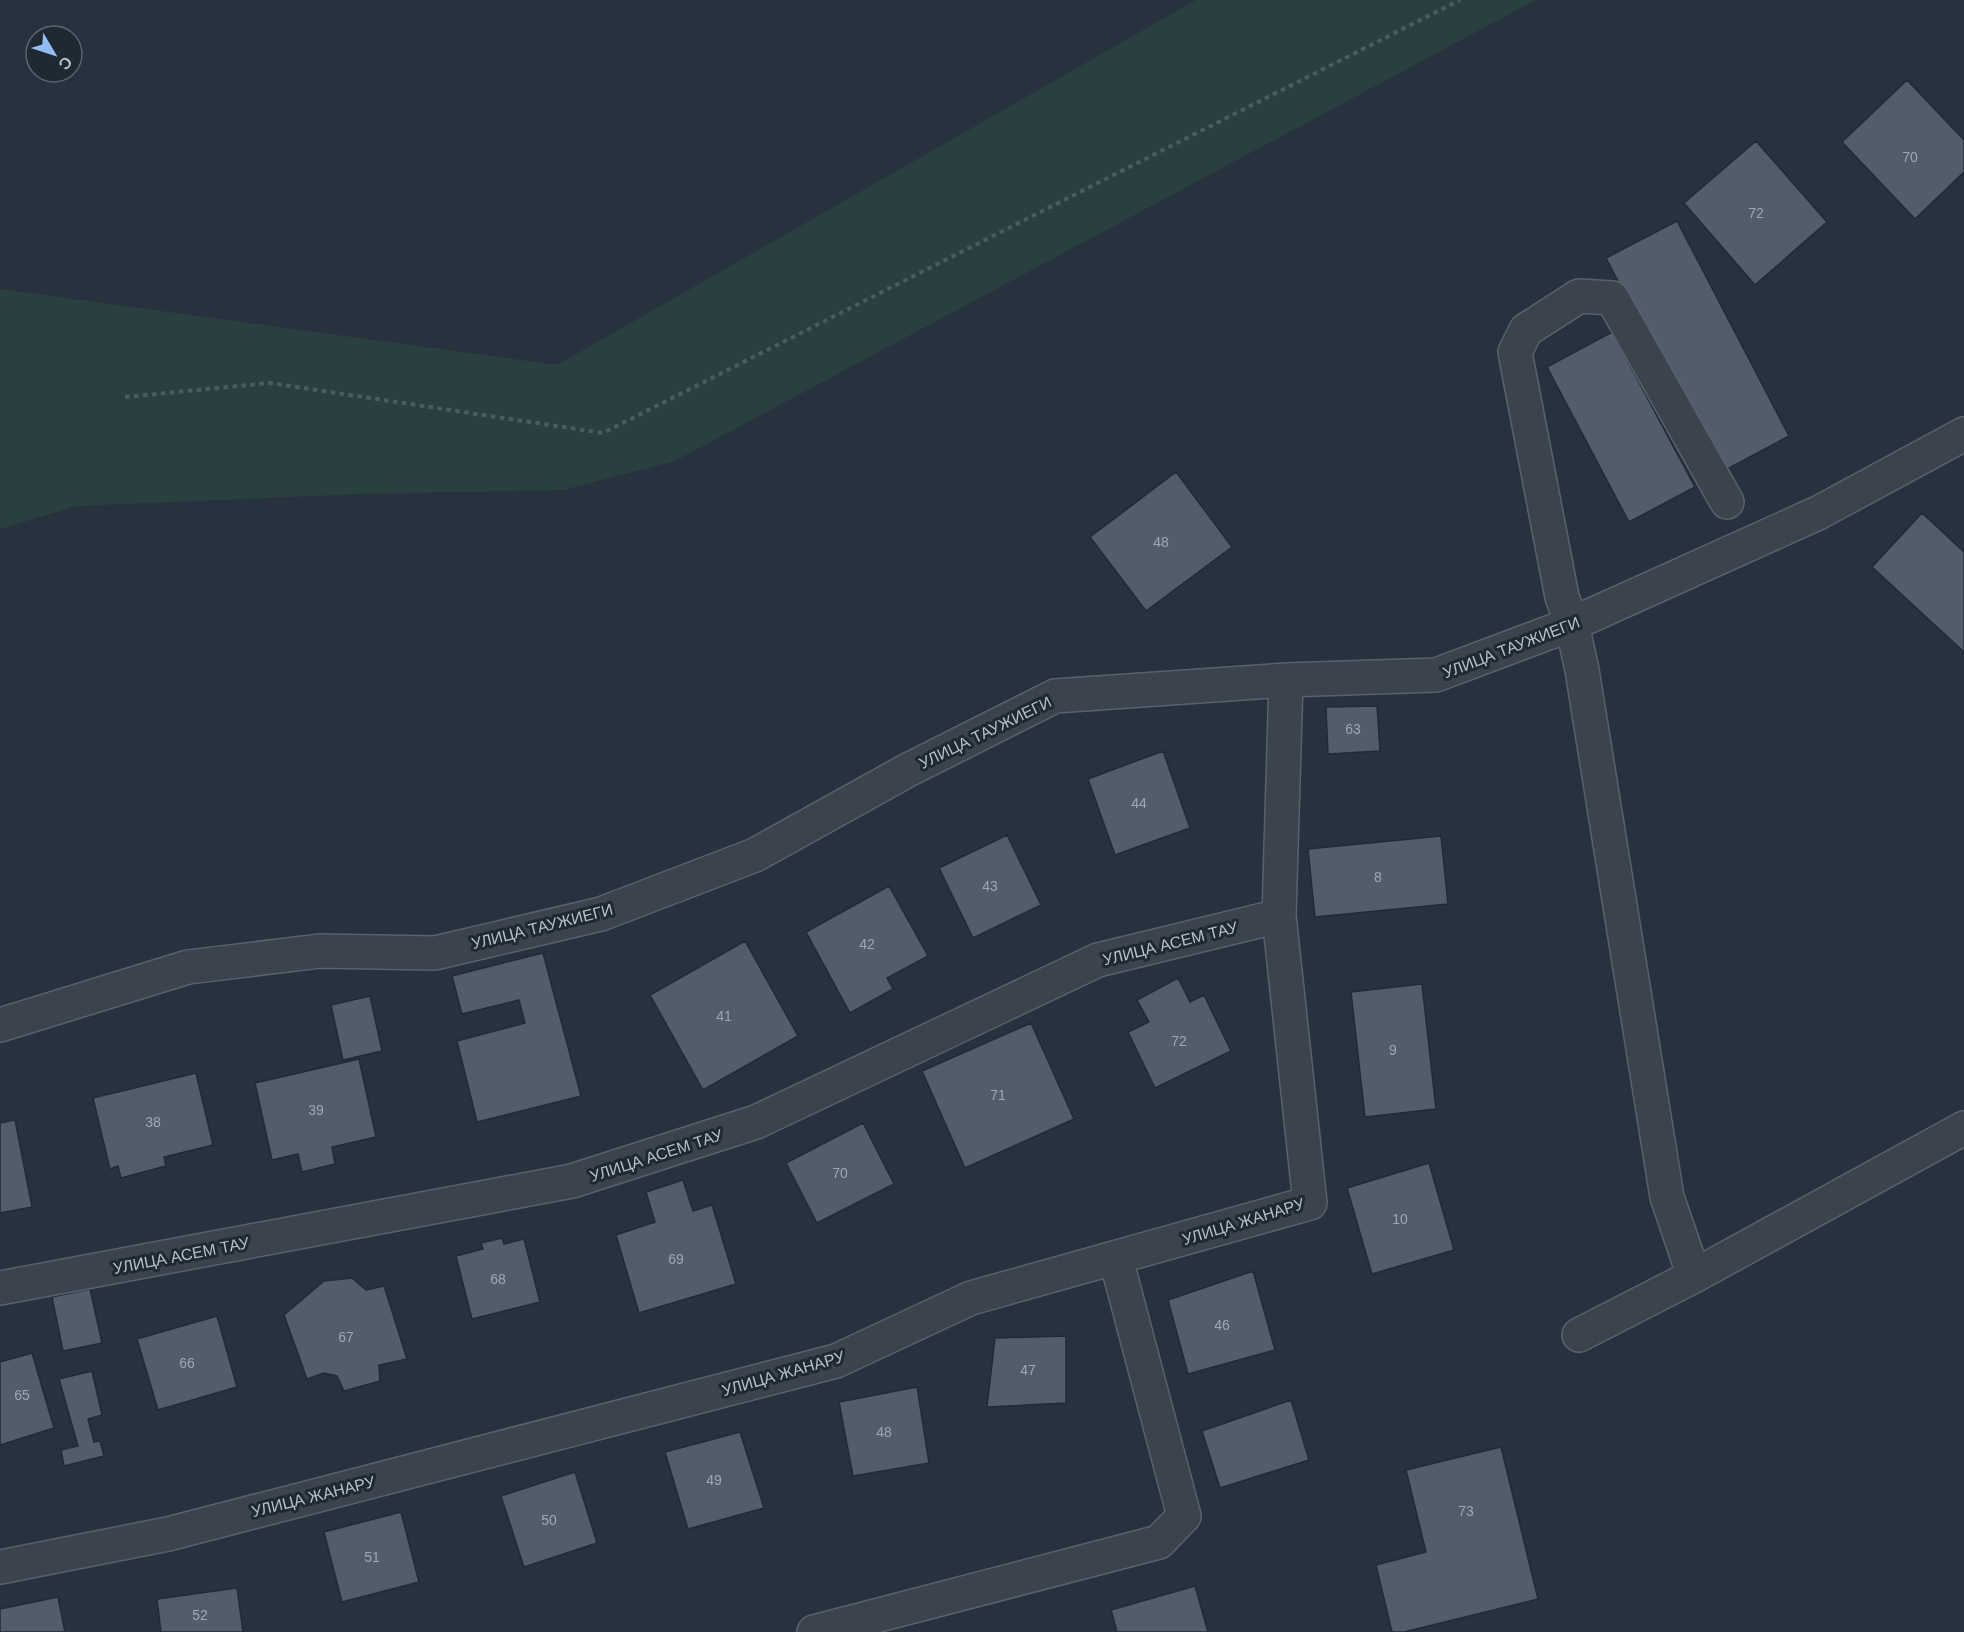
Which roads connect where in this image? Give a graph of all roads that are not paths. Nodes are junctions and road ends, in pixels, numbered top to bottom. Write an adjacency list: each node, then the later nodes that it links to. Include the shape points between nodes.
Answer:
1 (1963, 435): 3 (street, УЛИЦА ТАУЖИЕГИ, via 1818,513)
2 (1726, 502): 3 (street, via 1612,298 1579,296 1526,330 1515,352 1562,597)
3 (1572, 624): 4 (street, УЛИЦА ТАУЖИЕГИ, via 1436,675); 9 (street, via 1667,1197)
4 (1286, 680): 5 (street); 6 (street, УЛИЦА ТАУЖИЕГИ, via 1055,696 908,770 754,855 601,914 435,953 320,951 188,967)
5 (1279, 916): 8 (street, УЛИЦА ЖАНАРУ, via 1310,1203); 10 (street, УЛИЦА АСЕМ ТАУ, via 1098,960 756,1122 572,1181)
6 (0, 1025)
7 (1964, 1128): 9 (street)
8 (1116, 1259): 12 (street, УЛИЦА ЖАНАРУ, via 971,1298 836,1361 168,1534); 13 (street, via 1184,1516 1159,1542)
9 (1694, 1276): 11 (street)
10 (0, 1288)
11 (1579, 1335)
12 (0, 1567)
13 (814, 1632)

